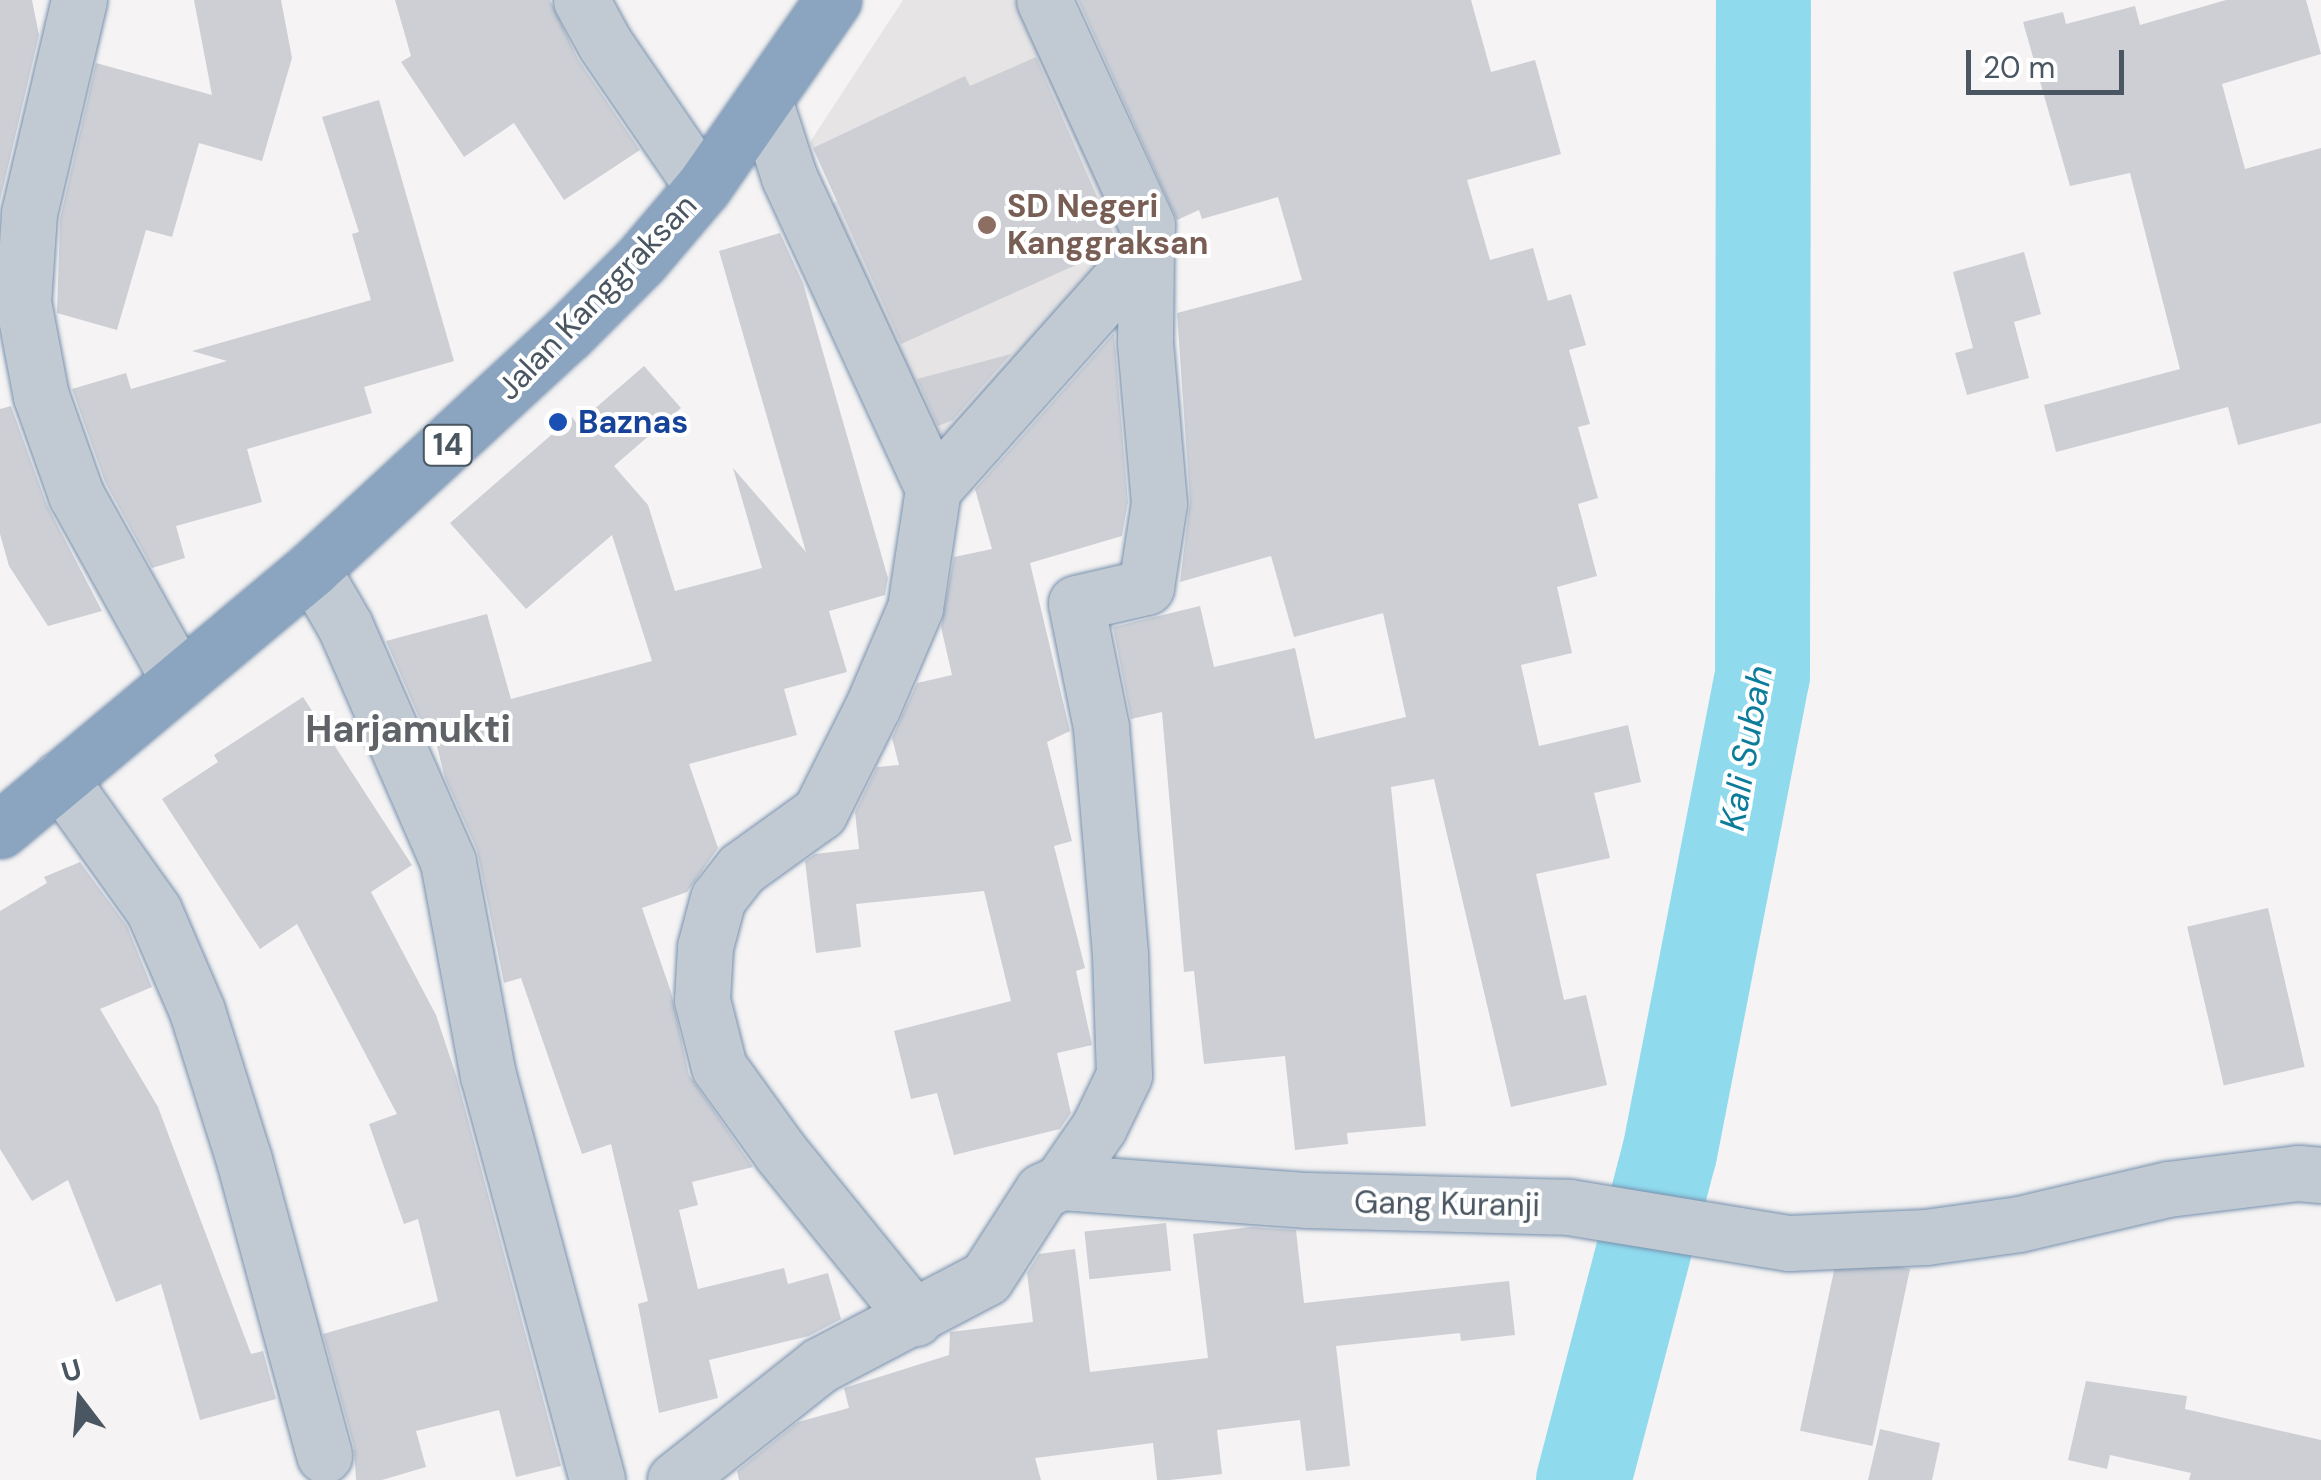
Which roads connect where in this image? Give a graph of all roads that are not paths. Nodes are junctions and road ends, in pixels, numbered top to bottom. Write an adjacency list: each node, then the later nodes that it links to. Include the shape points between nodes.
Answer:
1 (79, 0): 7 (street)
2 (581, 0): 6 (street)
3 (833, 0): 5 (highway, Jalan Kanggraksan / 14)
4 (1044, 0): 8 (street, via 1147,226)
5 (764, 103): 6 (highway, Jalan Kanggraksan / 14); 9 (street, via 790,177)
6 (703, 187): 10 (highway, Jalan Kanggraksan / 14, via 566,335)
7 (14, 214): 11 (street, via 22,302 41,396 76,496)
8 (1146, 250): 9 (street); 15 (street, via 1145,343 1159,504 1146,587 1076,603 1101,727 1124,1075)
9 (933, 489): 16 (street, via 914,608 872,706 820,812 740,869 718,898 702,1000 719,1067)
10 (312, 568): 11 (highway, Jalan Kanggraksan / 14); 18 (street, via 448,862 488,1076)
11 (179, 680): 12 (highway, Jalan Kanggraksan / 14)
12 (60, 779): 13 (highway, Jalan Kanggraksan / 14); 17 (street, via 154,910 197,1011)
13 (0, 830)
14 (2321, 1175): 15 (street, Gang Kuranji, via 2168,1189 2019,1224 1926,1237 1789,1242 1569,1206 1307,1200)
15 (1062, 1182): 16 (street, via 1042,1191 986,1278)
16 (916, 1318): 19 (street, via 820,1364)
17 (324, 1455)
18 (597, 1480)
19 (676, 1480)

